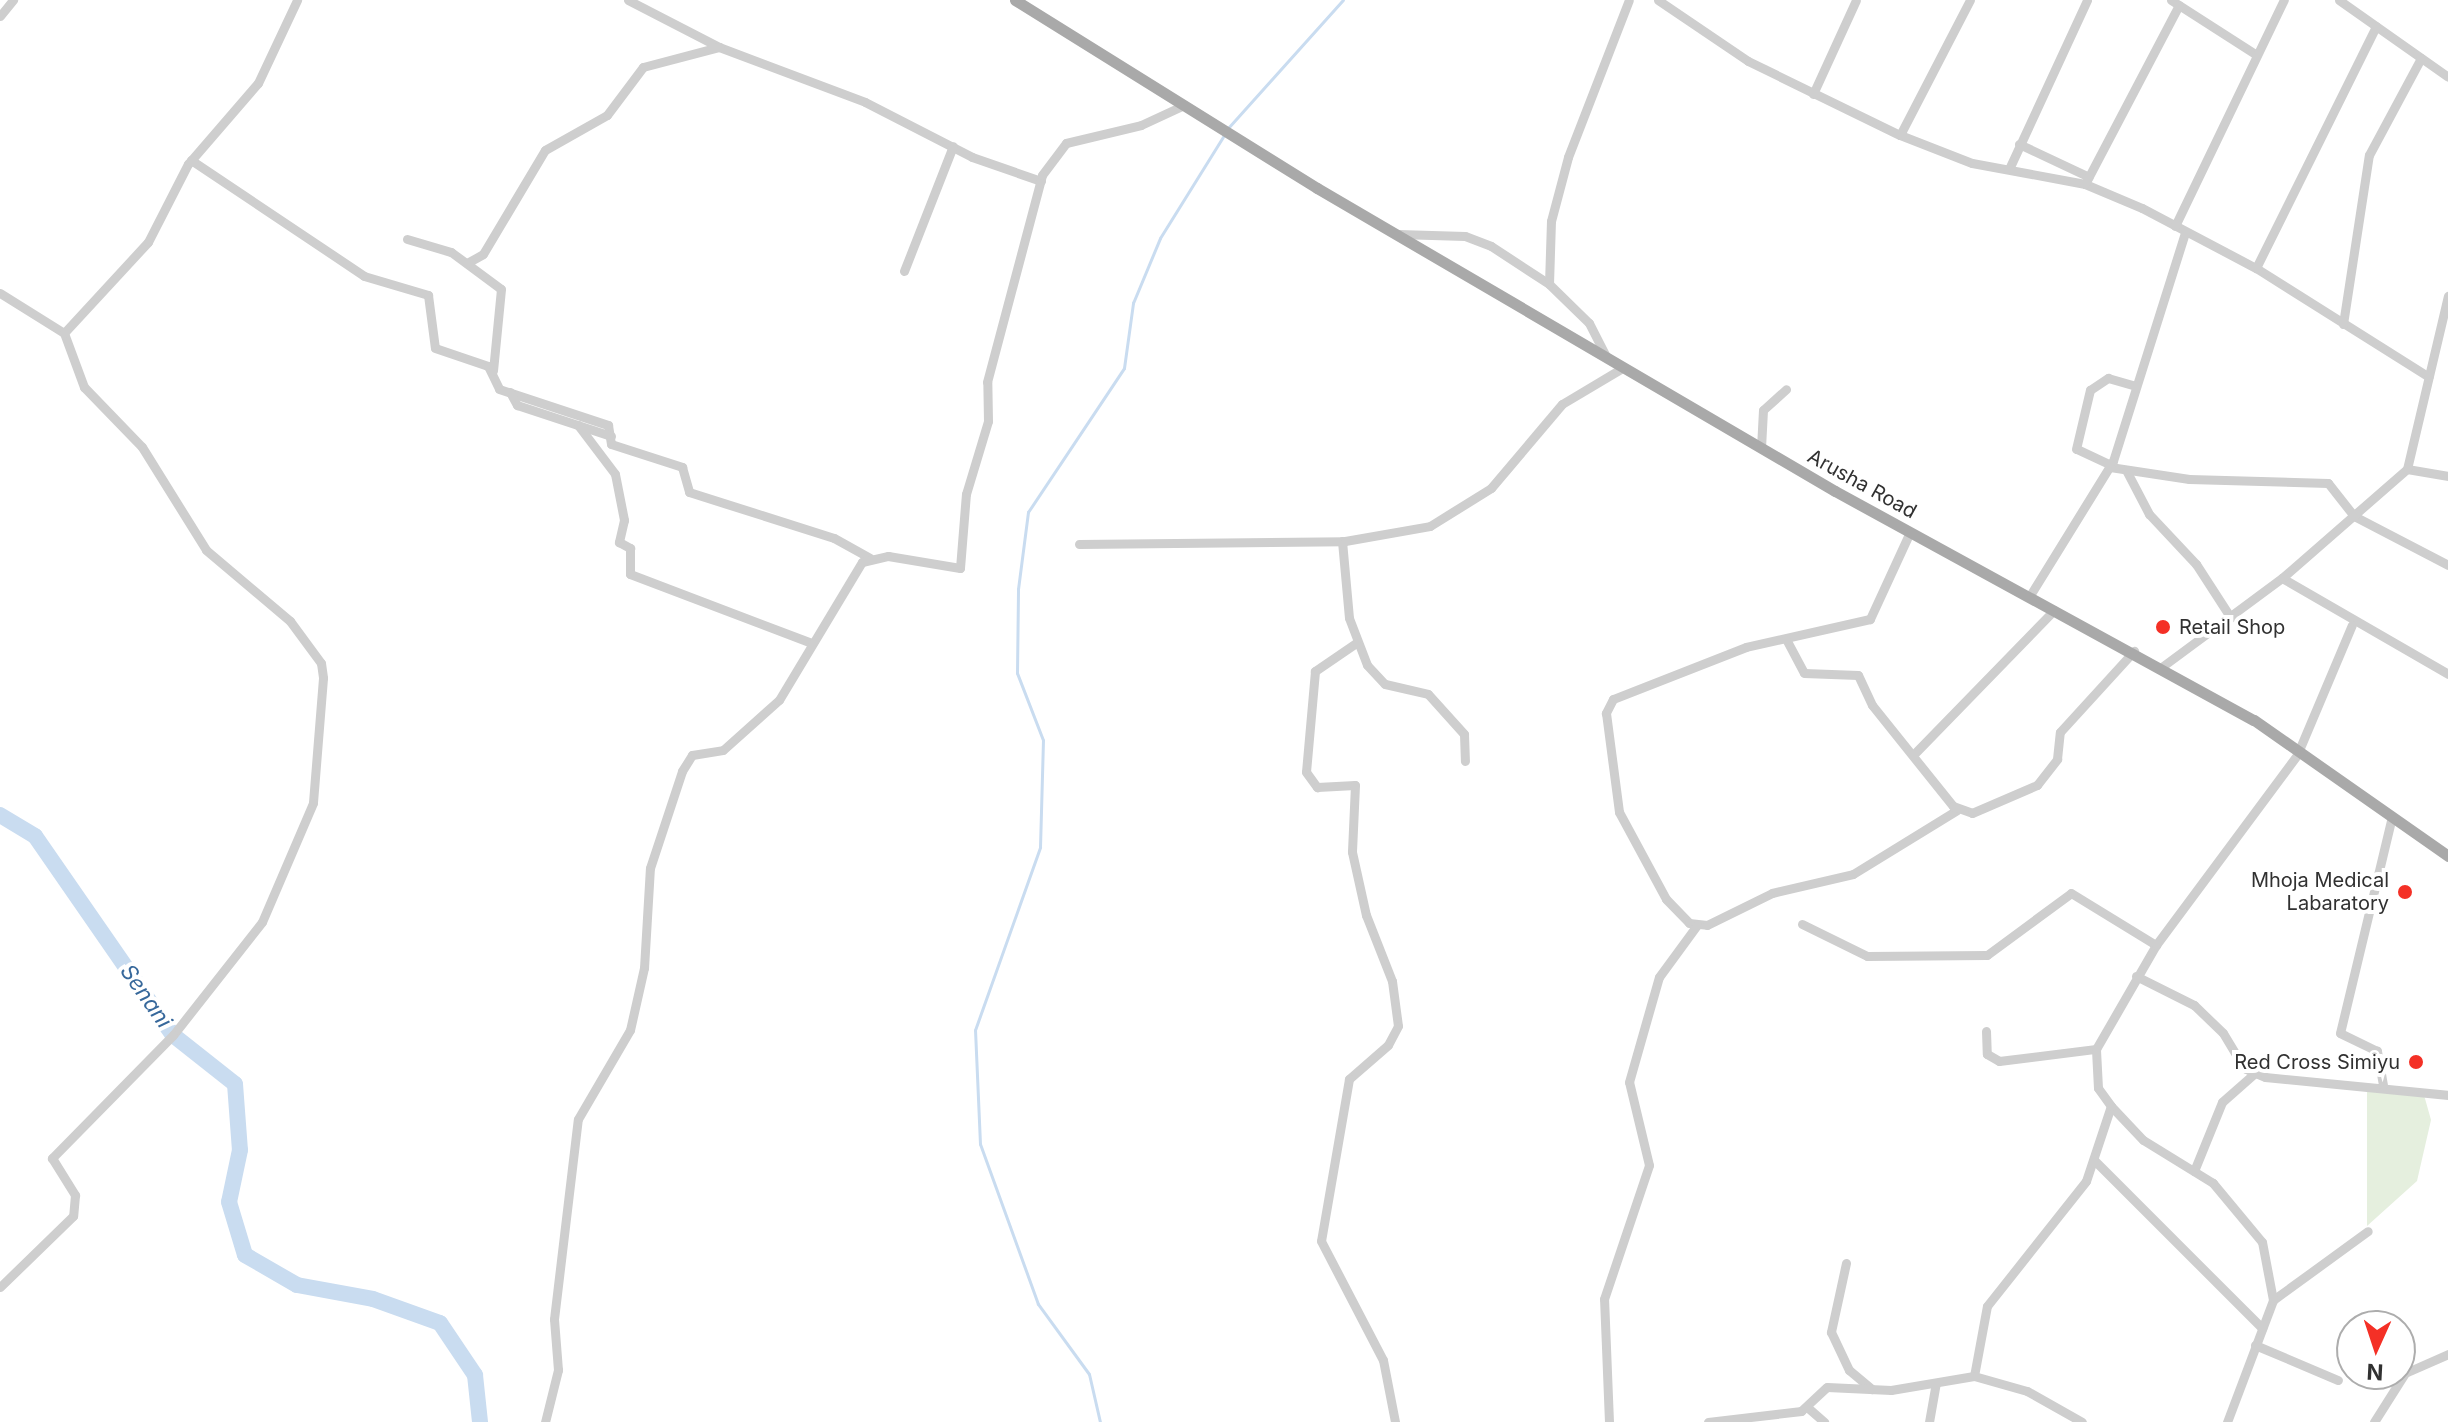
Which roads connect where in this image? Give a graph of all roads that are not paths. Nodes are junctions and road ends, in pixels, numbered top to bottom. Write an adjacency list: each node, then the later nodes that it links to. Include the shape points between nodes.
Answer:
1 (13, 0): 14 (street)
2 (297, 0): 25 (street, via 249,97)
3 (628, 0): 16 (street)
4 (1015, 0): 13 (main road, Arusha Road)
5 (1629, 0): 36 (street, via 1568,157 1551,221)
6 (1658, 0): 20 (street)
7 (1856, 0): 20 (street)
8 (1970, 0): 22 (street)
9 (2087, 0): 23 (street)
10 (2284, 0): 17 (street)
11 (2339, 0): 15 (street)
12 (2175, 3): 17 (street); 27 (street)
13 (1031, 4): 21 (main road, Arusha Road)
14 (0, 16)
15 (2376, 26): 18 (street); 34 (street)
16 (719, 47): 24 (street, via 865,102); 33 (street, via 643,67 607,115 545,150 483,254)
17 (2255, 54): 29 (street)
18 (2421, 58): 19 (street); 39 (street, via 2369,155)
19 (2448, 77)
20 (1813, 94): 22 (street)
21 (1184, 105): 28 (street, via 1141,125 1066,143); 31 (main road, Arusha Road)
22 (1900, 135): 26 (street)
23 (2019, 144): 26 (street); 27 (street)
24 (953, 146): 28 (street); 35 (street)
25 (191, 160): 40 (street, via 148,242); 43 (street, via 364,276 428,295 435,348)
26 (2009, 169): 27 (street)
27 (2087, 180): 29 (street)
28 (1041, 181): 59 (street, via 987,382 988,421 966,494 960,568)
29 (2175, 226): 30 (street)
30 (2185, 232): 34 (street); 45 (street)
31 (1398, 234): 36 (street, via 1478,239); 41 (main road, Arusha Road)
32 (407, 239): 33 (street)
33 (467, 263): 43 (street, via 501,289)
34 (2256, 268): 39 (street)
35 (904, 271)
36 (1549, 284): 41 (street, via 1589,323)
37 (0, 293): 40 (street)
38 (2448, 296): 44 (street)
39 (2343, 324): 44 (street)
40 (64, 333): 92 (street, via 84,387 142,447 206,550 290,621 321,663 323,678 313,803 262,922 173,1035 52,1158 75,1195 73,1216)
41 (1606, 356): 42 (main road, Arusha Road)
42 (1624, 367): 50 (main road, Arusha Road); 57 (street, via 1545,419 1471,505 1430,526)
43 (493, 371): 47 (street, via 497,388)
44 (2429, 377): 52 (street)
45 (2136, 386): 51 (street); 51 (street, via 2108,378 2090,390 2076,449)
46 (1786, 389): 50 (street, via 1763,410)
47 (510, 392): 48 (street, via 517,405); 49 (street, via 600,422)
48 (578, 425): 49 (street); 67 (street, via 615,474 624,520 619,542 630,548 630,574)
49 (611, 436): 59 (street, via 614,446 682,467 689,492 834,538)
50 (1761, 448): 56 (main road, Arusha Road)
51 (2110, 466): 53 (street); 62 (street)
52 (2407, 469): 54 (street); 55 (street)
53 (2126, 470): 55 (street, via 2320,481); 64 (street, via 2149,514 2196,564)
54 (2448, 476)
55 (2354, 516): 60 (street); 61 (street)
56 (1910, 532): 62 (main road, Arusha Road); 66 (street, via 1870,619)
57 (1342, 541): 58 (street); 68 (street)
58 (1079, 544)
59 (870, 558): 67 (street, via 851,573)
60 (2448, 565)
61 (2282, 578): 64 (street); 65 (street)
62 (2029, 597): 63 (main road, Arusha Road)
63 (2054, 610): 69 (main road, Arusha Road); 72 (street)
64 (2231, 618): 70 (street)
65 (2352, 625): 71 (street); 73 (street)
66 (1786, 639): 72 (street, via 1804,673 1858,675 1872,705); 79 (street, via 1609,703 1619,812 1635,831 1649,876)
67 (812, 643): 102 (street, via 789,689 748,732 717,754 692,755 682,771 650,868 644,968 630,1030 578,1119 554,1319 558,1370)
68 (1356, 643): 74 (street, via 1376,678 1422,689 1459,726); 103 (street, via 1315,671 1306,772 1317,787 1355,785 1352,852 1366,915 1392,981 1398,1026 1388,1045 1349,1079 1321,1241 1383,1360)
69 (2134, 651): 70 (main road, Arusha Road); 75 (street, via 2060,732 2057,759 2037,785 1972,813)
70 (2159, 669): 73 (main road, Arusha Road, via 2254,720)
71 (2448, 674)
72 (1916, 752): 75 (street)
73 (2297, 755): 76 (main road, Arusha Road); 80 (street)
74 (1465, 761)
75 (1957, 810): 79 (street, via 1853,874 1772,893)
76 (2392, 817): 77 (main road, Arusha Road); 85 (street, via 2340,1033 2377,1051)
77 (2448, 856)
78 (1802, 924): 80 (street, via 1867,956 1987,955 2071,893)
79 (1697, 925): 104 (street, via 1659,977 1629,1082 1649,1165 1604,1299)
80 (2156, 945): 81 (street)
81 (2136, 976): 83 (street); 84 (street, via 2194,1005 2223,1033 2237,1060)
82 (1986, 1031): 83 (street, via 1987,1054 1999,1061)
83 (2096, 1049): 87 (street, via 2098,1088)
84 (2255, 1073): 85 (street); 89 (street, via 2222,1102)
85 (2383, 1085): 86 (street)
86 (2448, 1095)
87 (2111, 1106): 88 (street); 89 (street, via 2143,1140)
88 (2094, 1160): 94 (street); 97 (street, via 2086,1181 1987,1306)
89 (2194, 1171): 93 (street, via 2254,1228)
90 (2368, 1231): 93 (street)
91 (1846, 1263): 100 (street, via 1831,1332 1849,1370)
92 (0, 1287)
93 (2273, 1300): 94 (street)
94 (2262, 1328): 95 (street)
95 (2255, 1345): 98 (street); 109 (street)
96 (2448, 1354): 110 (street, via 2405,1373)
97 (1974, 1376): 99 (street); 108 (street, via 2027,1391)
98 (2336, 1379)
99 (1936, 1384): 100 (street); 107 (street)
100 (1872, 1389): 101 (street, via 1827,1387)
101 (1807, 1407): 105 (street); 106 (street)
102 (545, 1422)
103 (1395, 1422)
104 (1609, 1422)
105 (1708, 1422)
106 (1824, 1422)
107 (1929, 1422)
108 (2082, 1422)
109 (2227, 1422)
110 (2374, 1422)

